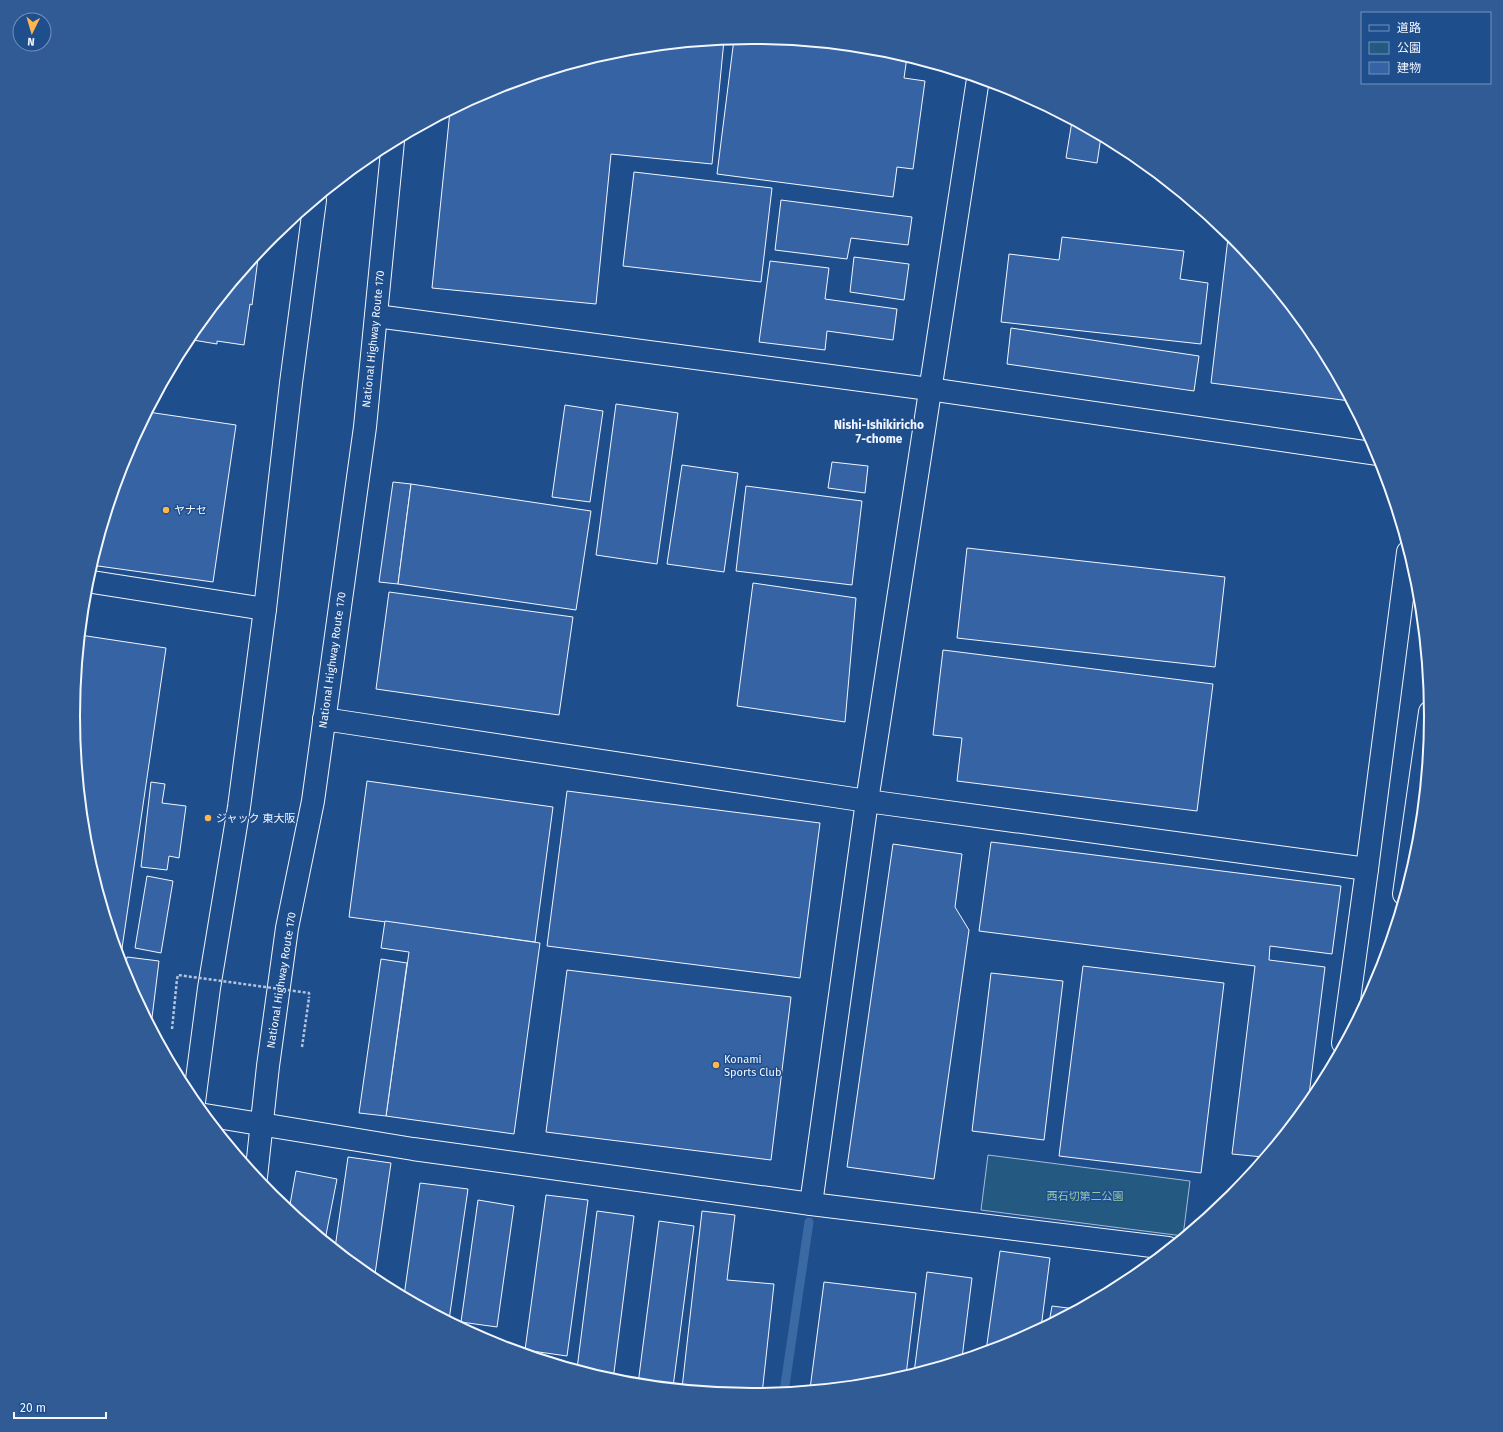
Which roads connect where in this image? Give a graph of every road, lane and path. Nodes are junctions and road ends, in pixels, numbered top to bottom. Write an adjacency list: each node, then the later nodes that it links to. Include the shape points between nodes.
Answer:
1 (977, 83): 5 (main road)
2 (392, 148): 4 (main road, National Highway Route 170)
3 (315, 205): 9 (main road, via 290,383)
4 (376, 316): 5 (main road); 10 (main road, National Highway Route 170, via 365,427)
5 (929, 389): 6 (main road); 12 (main road)
6 (1369, 453)
7 (1406, 565): 14 (main road)
8 (93, 582): 9 (main road)
9 (265, 609): 18 (main road, via 239,807 209,988)
10 (324, 719): 12 (main road); 20 (main road, National Highway Route 170, via 312,800 287,928)
11 (1420, 782): 13 (main road)
12 (867, 801): 14 (main road); 22 (main road)
13 (1410, 850)
14 (1367, 869): 16 (main road)
15 (172, 1030): 17 (path, bridge, via 178,975 309,993)
16 (1345, 1030)
17 (302, 1048)
18 (195, 1092)
19 (212, 1116): 20 (main road)
20 (262, 1124): 21 (main road, National Highway Route 170); 22 (main road, via 414,1149)
21 (257, 1170)
22 (811, 1204): 23 (main road)
23 (1163, 1247)

